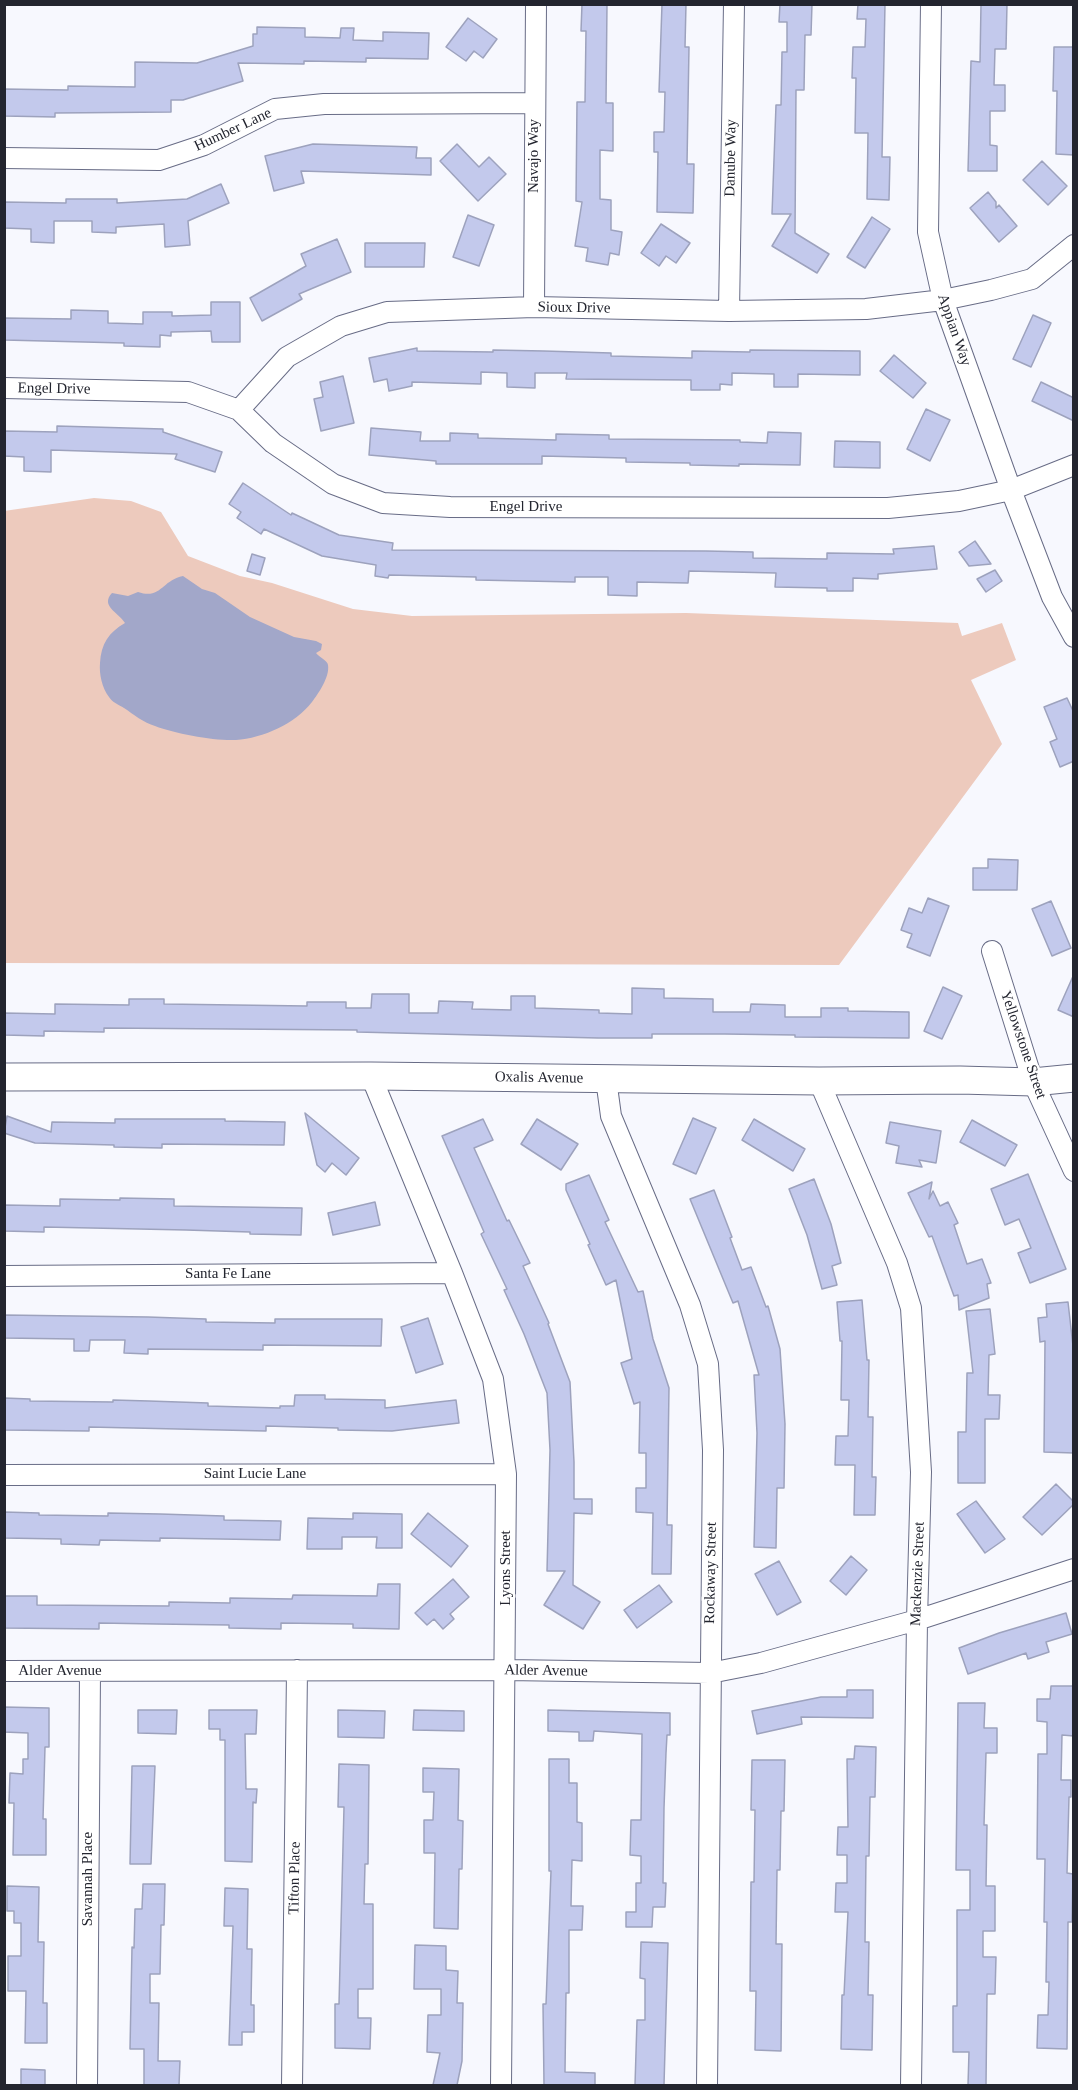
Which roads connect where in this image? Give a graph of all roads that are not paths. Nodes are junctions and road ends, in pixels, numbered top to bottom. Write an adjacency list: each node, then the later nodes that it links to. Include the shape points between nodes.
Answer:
1 (536, 4): 4 (street, Navajo Way)
2 (734, 4): 9 (street, Danube Way)
3 (931, 4): 7 (street, Appian Way, via 928,232)
4 (534, 103): 5 (street, Humber Lane, via 324,104 275,109 204,145 159,160); 8 (street, Navajo Way)
5 (4, 158)
6 (1074, 244): 7 (street, Sioux Drive, via 1032,279)
7 (943, 300): 9 (street, Sioux Drive, via 866,309); 13 (street, Appian Way)
8 (534, 307): 9 (street, Sioux Drive); 11 (street, Sioux Drive, via 387,312 341,326 286,357)
9 (729, 311)
10 (4, 388): 11 (street, Engel Drive, via 188,392)
11 (239, 410): 13 (street, Engel Drive, via 273,443 333,484 383,503 450,507 888,508 959,501)
12 (1074, 465): 13 (street, Engel Drive)
13 (1011, 490): 14 (street, Appian Way, via 1052,597)
14 (1074, 636)
15 (992, 951): 21 (street, Yellowstone Street)
16 (371, 1076): 17 (street, Oxalis Avenue); 19 (street, Oxalis Avenue); 23 (street, Lyons Street)
17 (4, 1077)
18 (1074, 1078): 21 (street, Oxalis Avenue)
19 (606, 1079): 20 (street, Oxalis Avenue); 33 (street, Rockaway Street, via 611,1116 690,1305 708,1364 713,1450)
20 (819, 1081): 21 (street, Oxalis Avenue); 28 (street, Mackenzie Street, via 897,1263 911,1308 921,1472)
21 (1033, 1082): 22 (street, Yellowstone Street)
22 (1074, 1171)
23 (452, 1273): 24 (street, Santa Fe Lane); 25 (street, Lyons Street, via 493,1379)
24 (4, 1276)
25 (507, 1474): 26 (street, Saint Lucie Lane); 30 (street, Lyons Street)
26 (4, 1475)
27 (1074, 1569): 28 (street, Alder Avenue)
28 (916, 1620): 33 (street, Alder Avenue, via 761,1663); 38 (street, Mackenzie Street)
29 (297, 1670): 30 (street, Alder Avenue); 32 (street, Alder Avenue); 35 (street, Tifton Place)
30 (506, 1670): 33 (street, Alder Avenue); 36 (street, Lyons Street)
31 (4, 1671): 32 (street, Alder Avenue)
32 (90, 1672): 34 (street, Savannah Place)
33 (710, 1672): 37 (street, Rockaway Street)
34 (87, 2085)
35 (292, 2085)
36 (501, 2085)
37 (707, 2085)
38 (911, 2085)

